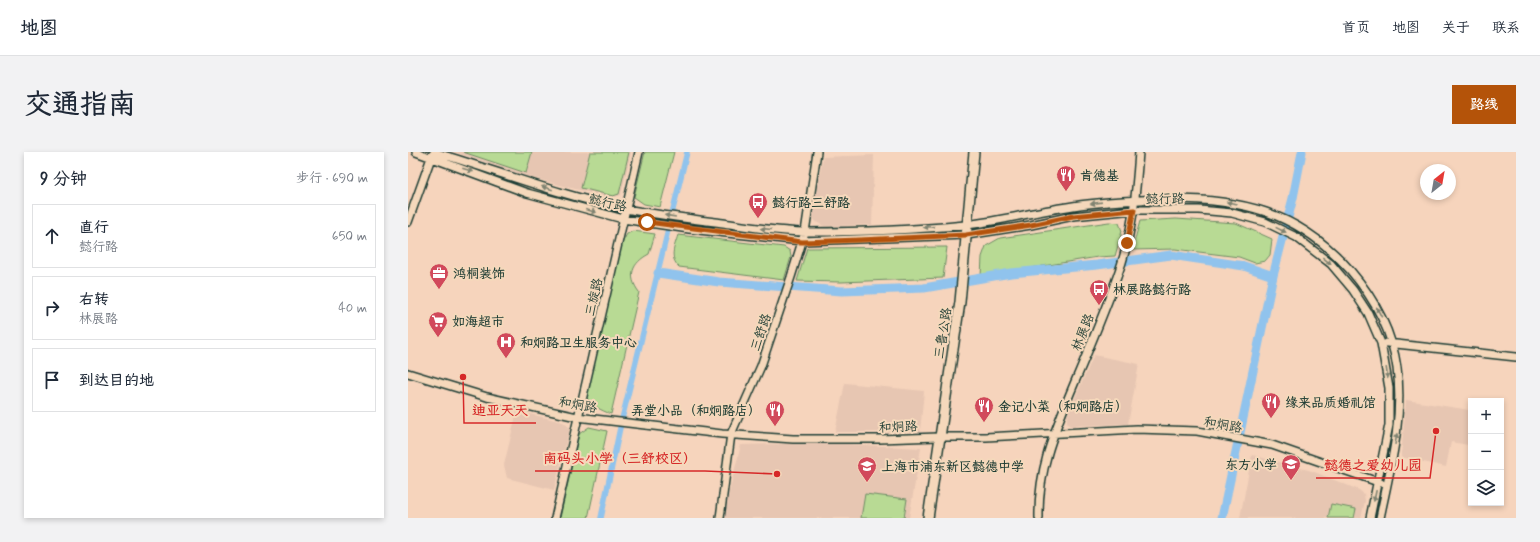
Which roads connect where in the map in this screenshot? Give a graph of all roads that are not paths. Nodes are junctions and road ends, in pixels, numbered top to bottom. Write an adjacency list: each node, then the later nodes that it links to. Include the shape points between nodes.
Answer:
1 (416, 152): 6 (street, 懿行路)
2 (639, 152): 8 (street, 三旋路)
3 (817, 152): 13 (street, 三舒路)
4 (974, 152): 12 (main road, 三鲁公路)
5 (1138, 152): 7 (street, 林展路)
6 (432, 154): 8 (street, 懿行路, one-way to 6); 10 (street, 懿行路, one-way to 10, via 558,203); 11 (street)
7 (1135, 200): 9 (street, 林展路); 12 (street, 懿行路, one-way to 12, via 1072,206); 17 (street, 懿行路, one-way to 7, via 1376,306 1359,282 1338,256 1300,227 1270,212 1233,202 1198,199)
8 (625, 209): 10 (street, 三旋路); 13 (street, 懿行路, one-way to 8)
9 (1134, 210): 14 (street, 懿行路, via 1073,216); 16 (street, 懿行路, one-way to 16, via 1206,210 1232,213 1265,222 1296,237 1331,264 1353,290 1368,313); 21 (street, 林展路, via 1117,277)
10 (623, 219): 15 (street, 懿行路); 20 (street, 三旋路)
11 (408, 222)
12 (968, 224): 13 (street, 懿行路, one-way to 13); 14 (main road, 三鲁公路)
13 (804, 232): 15 (street, 三舒路)
14 (966, 235): 15 (street, 懿行路); 23 (main road, 三鲁公路, via 960,307)
15 (802, 242): 22 (street, 三舒路, via 761,366)
16 (1381, 343): 17 (street); 24 (street, 懿行路, one-way to 24, via 1387,369 1390,407 1386,446)
17 (1391, 343): 18 (street); 25 (street, one-way to 17, via 1398,427 1397,367)
18 (1516, 357)
19 (408, 373): 20 (street, 和炯路, via 487,397)
20 (577, 417): 22 (street, 和炯路); 26 (street, 三旋路)
21 (1053, 433): 23 (street, 和炯路); 24 (street, 和炯路, via 1137,429 1197,431 1272,445); 29 (street, 林展路, via 1040,484)
22 (731, 434): 23 (street, 和炯路, via 801,439 879,440); 27 (street, 三舒路)
23 (939, 437): 28 (main road, 三鲁公路)
24 (1378, 482): 25 (street, 和炯路); 30 (street, 懿行路, one-way to 30)
25 (1386, 486): 31 (street)
26 (555, 518)
27 (720, 518)
28 (928, 518)
29 (1039, 518)
30 (1370, 518)
31 (1380, 518)

